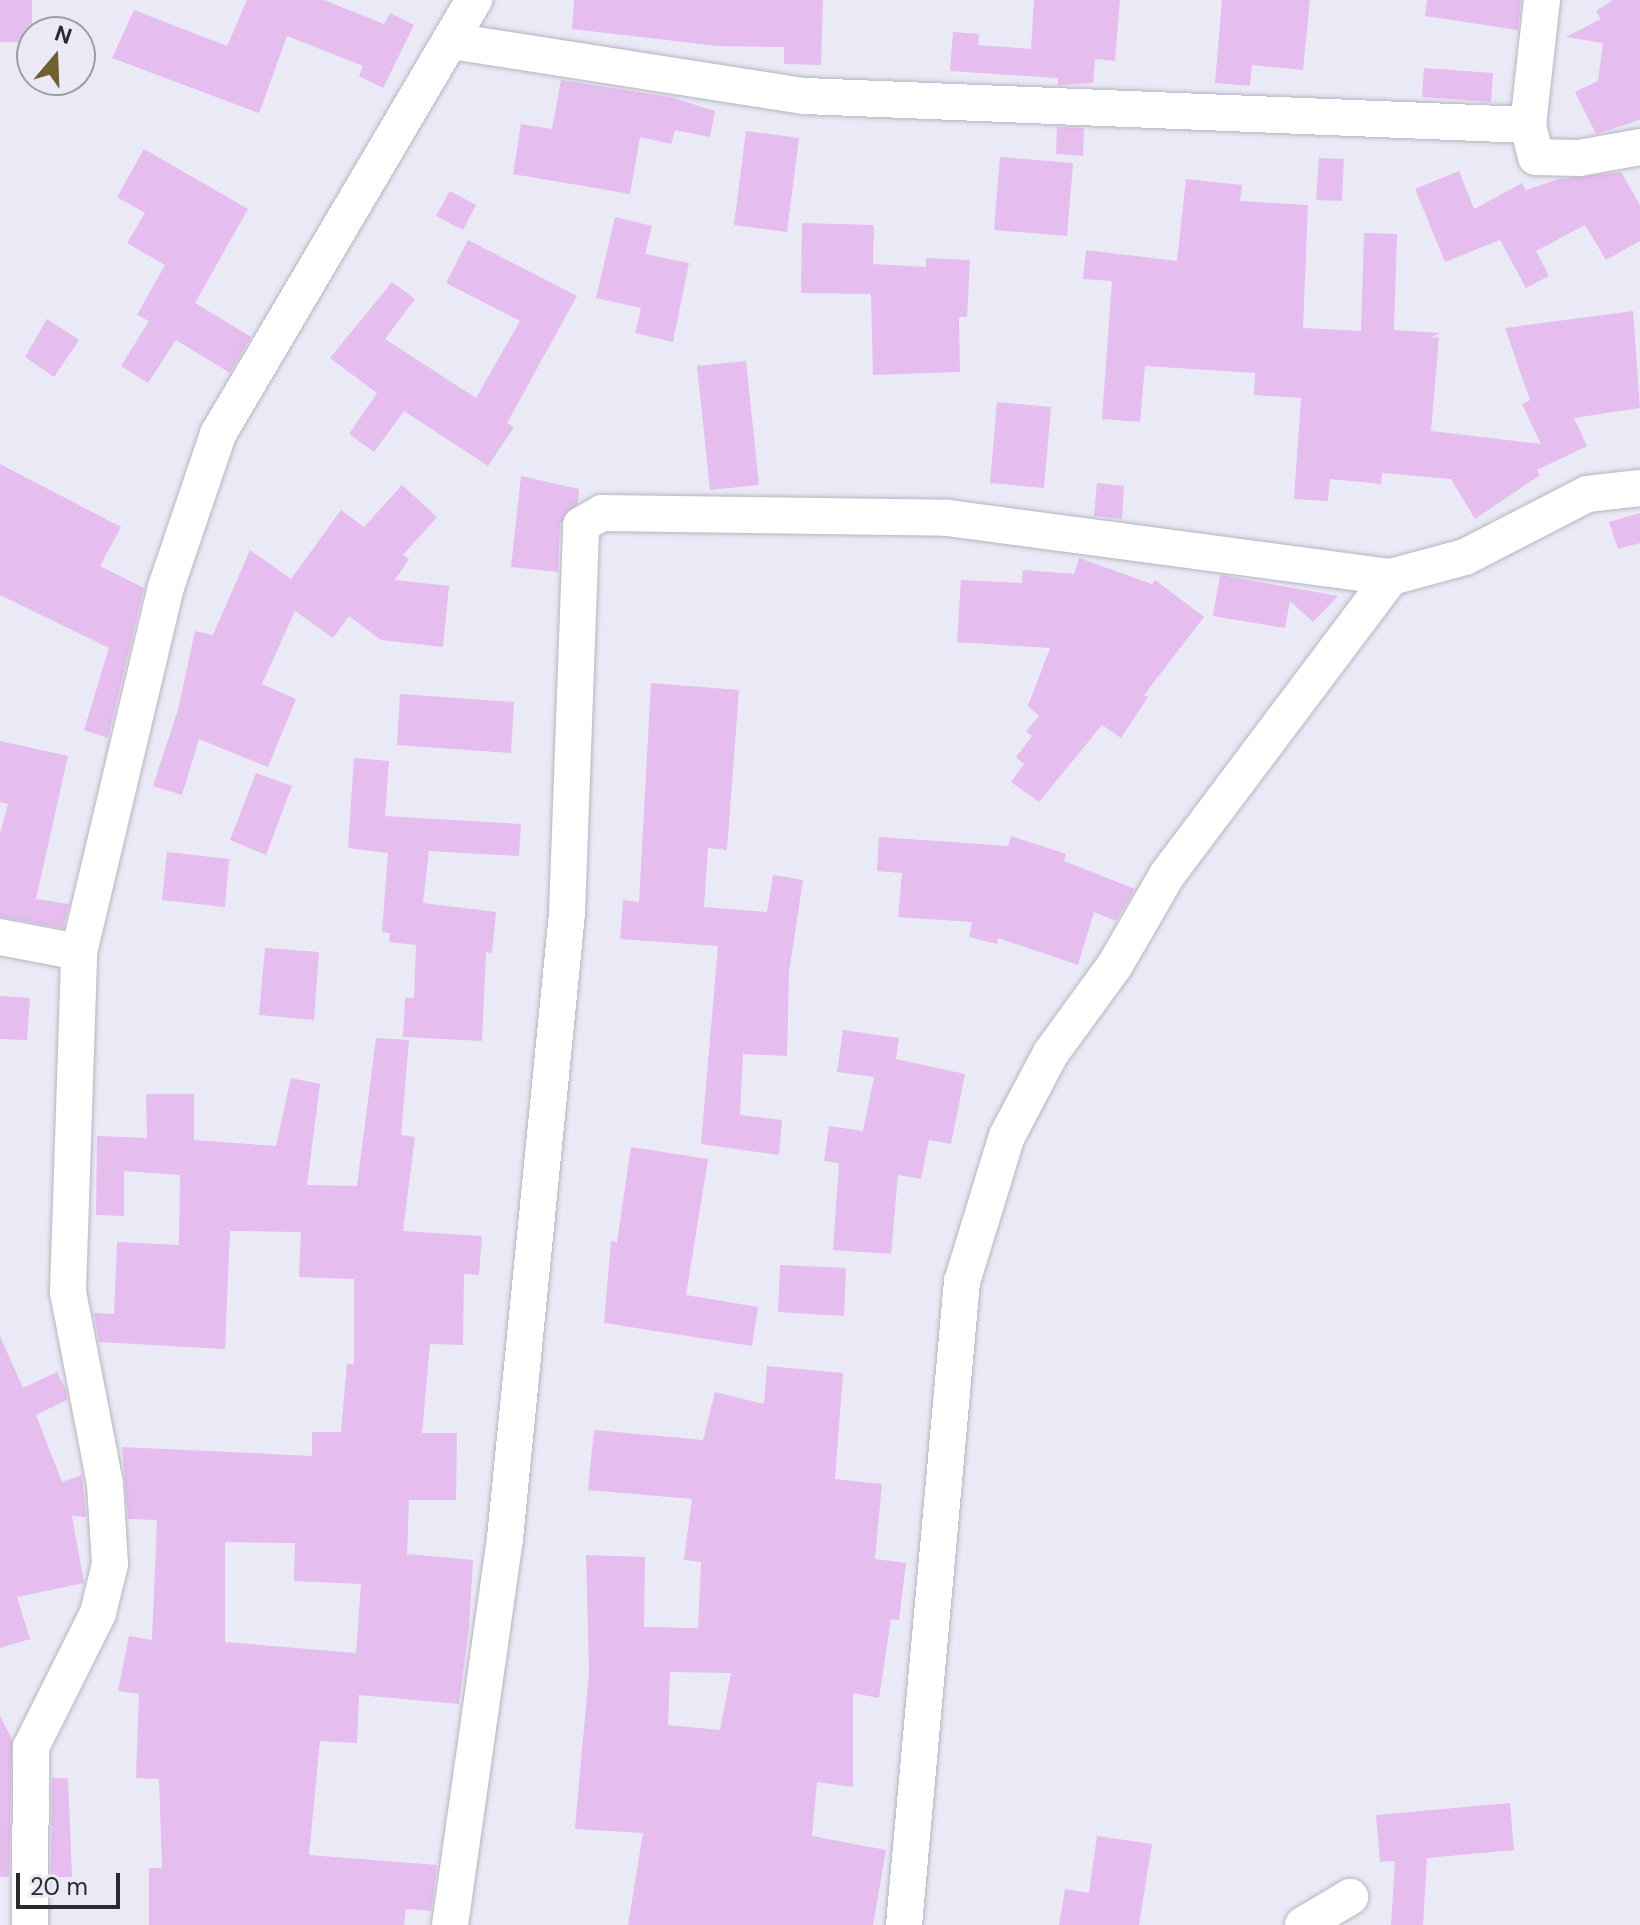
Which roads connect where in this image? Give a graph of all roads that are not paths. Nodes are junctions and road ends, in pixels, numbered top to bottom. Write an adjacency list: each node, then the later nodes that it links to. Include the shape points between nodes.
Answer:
1 (474, 0): 3 (street)
2 (1542, 0): 4 (street)
3 (452, 41): 4 (street, via 805,96); 9 (street, via 218,434 166,587)
4 (1528, 125): 5 (street, via 1536,157 1579,158)
5 (1640, 147)
6 (1640, 488): 7 (street, via 1587,494 1465,557)
7 (1391, 577): 12 (street, via 948,518 602,513 581,525 567,913 505,1538); 13 (street, via 1167,875 1115,965 1051,1053 1007,1136 962,1282)
8 (0, 937): 9 (street)
9 (79, 952): 11 (street, via 68,1291 105,1484 110,1564 98,1613 31,1747)
10 (1350, 1897): 14 (street)
11 (30, 1925)
12 (450, 1925)
13 (904, 1925)
14 (1303, 1925)

